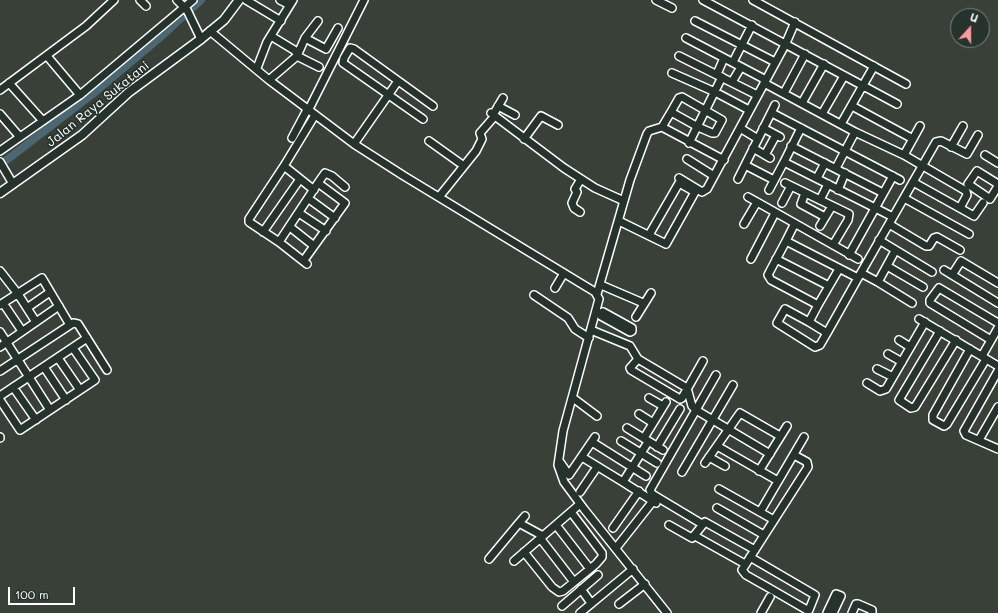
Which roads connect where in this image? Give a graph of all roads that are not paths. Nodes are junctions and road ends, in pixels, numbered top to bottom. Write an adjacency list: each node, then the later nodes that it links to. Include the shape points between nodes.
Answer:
1 (114, 0): 31 (street)
2 (140, 0): 13 (street)
3 (177, 0): 14 (street)
4 (194, 0): 14 (street)
5 (239, 0): 22 (main road, Jalan Raya Sukatani, via 224,20)
6 (246, 0): 16 (street)
7 (280, 0): 12 (street)
8 (364, 0): 64 (street)
9 (656, 0): 15 (street)
10 (703, 0): 20 (street)
11 (753, 0): 19 (street)
12 (292, 3): 16 (street)
13 (146, 6)
14 (186, 8): 26 (street, via 195,22); 54 (street)
15 (672, 8)
16 (281, 21): 23 (street)
17 (318, 21): 24 (street)
18 (695, 21): 28 (street)
19 (795, 22): 27 (street); 37 (street)
20 (752, 25): 27 (street); 28 (street)
21 (338, 28): 24 (street, via 326,49)
22 (210, 31): 26 (main road, Jalan Raya Sukatani); 40 (street)
23 (271, 36): 30 (street); 40 (street, via 264,47)
24 (305, 38): 30 (street)
25 (686, 38): 33 (street)
26 (201, 39): 125 (main road, Jalan Raya Sukatani, via 129,92 82,135)
27 (786, 43): 29 (street); 35 (street)
28 (741, 45): 34 (street); 35 (street)
29 (806, 54): 36 (street); 53 (street)
30 (297, 55): 38 (street); 44 (street)
31 (47, 56): 48 (street); 54 (street)
32 (679, 56): 42 (street)
33 (724, 58): 34 (street); 42 (street)
34 (733, 62): 39 (street)
35 (775, 62): 46 (street)
36 (824, 64): 43 (street); 58 (street)
37 (874, 66): 49 (street); 50 (street)
38 (319, 67)
39 (740, 67): 46 (street); 47 (street)
40 (257, 68): 44 (street)
41 (672, 73): 52 (street)
42 (719, 76): 47 (street); 52 (street)
43 (844, 76): 50 (street); 70 (street)
44 (269, 80): 64 (street)
45 (398, 80): 55 (street); 55 (street, via 350,48 343,64); 61 (street)
46 (765, 81): 53 (street); 56 (street)
47 (732, 82): 56 (street)
48 (9, 83): 51 (street); 75 (street)
49 (906, 84)
50 (863, 86): 59 (street); 63 (street)
51 (0, 90)
52 (715, 92): 65 (street); 66 (street)
53 (784, 93): 58 (street)
54 (80, 95): 75 (street)
55 (387, 95): 74 (street); 94 (street)
56 (758, 95): 66 (street)
57 (504, 98): 62 (street)
58 (802, 103): 70 (street)
59 (897, 104)
60 (775, 105): 68 (street)
61 (433, 106)
62 (498, 106): 72 (street); 73 (street)
63 (852, 106): 76 (street); 91 (street)
64 (309, 109): 71 (street); 88 (street)
65 (707, 110): 67 (street, via 682,97); 81 (street); 81 (street, via 720,117 721,123 715,133)
66 (749, 110): 82 (street)
67 (671, 112): 80 (street); 81 (street)
68 (772, 113): 83 (street); 84 (street)
69 (0, 114): 86 (street)
70 (822, 114): 76 (street)
71 (315, 115): 94 (street); 109 (street)
72 (493, 115): 90 (street); 110 (street, via 480,133 480,143)
73 (515, 115)
74 (422, 119)
75 (43, 121): 86 (street)
76 (841, 124): 85 (street)
77 (558, 125): 90 (street, via 541,116)
78 (920, 126): 91 (street)
79 (962, 126): 96 (street)
80 (662, 127): 93 (street); 141 (street, via 647,134)
81 (698, 127): 93 (street)
82 (740, 128): 89 (street); 103 (street)
83 (763, 128): 89 (street); 97 (street, via 778,136 768,156)
84 (801, 128): 95 (street); 99 (street)
85 (855, 132): 99 (street); 100 (street)
86 (19, 136): 98 (street)
87 (978, 136): 96 (street, via 967,154)
88 (292, 138)
89 (758, 138): 97 (street)
90 (524, 139): 119 (street)
91 (913, 139): 100 (street)
92 (429, 141): 110 (street)
93 (690, 142): 103 (street)
94 (354, 144): 136 (street)
95 (791, 146): 105 (street); 106 (street)
96 (951, 147): 111 (street, via 941,141 936,142)
97 (753, 148): 108 (street)
98 (0, 150)
99 (845, 151): 112 (street); 115 (street)
100 (904, 155): 111 (street)
101 (985, 155): 107 (street)
102 (687, 159): 114 (street)
103 (724, 160): 114 (street)
104 (0, 162): 125 (street)
105 (784, 162): 117 (street); 121 (street)
106 (825, 163): 112 (street); 117 (street)
107 (998, 163)
108 (745, 165): 120 (street); 121 (street)
109 (284, 166): 118 (street); 161 (street, via 248,219)
110 (464, 166): 136 (street)
111 (922, 166): 123 (street); 147 (street, via 966,190 967,195)
112 (836, 168): 113 (street)
113 (845, 173): 131 (street); 134 (street)
114 (714, 176): 116 (street, via 702,192)
115 (893, 176): 122 (street); 134 (street)
116 (679, 178)
117 (817, 178): 126 (street)
118 (300, 179): 129 (street); 161 (street)
119 (581, 179): 141 (street); 148 (street, via 575,189 572,205)
120 (738, 179)
121 (774, 180): 130 (street)
122 (900, 180)
123 (913, 182): 139 (street); 147 (street)
124 (318, 183): 128 (street, via 326,173); 129 (street); 153 (street, via 345,203)
125 (13, 184): 132 (main road, Jalan Raya Sukatani)
126 (828, 184): 131 (street); 140 (street)
127 (998, 185): 135 (street); 135 (street, via 977,171 968,182 990,199)
128 (346, 187)
129 (314, 190): 138 (street)
130 (769, 190)
131 (838, 190): 146 (street)
132 (0, 193)
133 (805, 193): 140 (street); 143 (street, via 788,184); 151 (street, via 801,204)
134 (883, 193): 146 (street)
135 (995, 196)
136 (439, 197): 179 (street)
137 (748, 197): 142 (street)
138 (309, 198): 149 (street); 153 (street)
139 (904, 198): 152 (street); 162 (street)
140 (820, 200): 145 (street)
141 (624, 201): 154 (street)
142 (757, 202): 150 (street); 155 (street)
143 (782, 203)
144 (983, 203): 147 (street, via 976,218)
145 (832, 206): 151 (street); 167 (street, via 849,216)
146 (874, 208): 152 (street); 171 (street)
147 (960, 208)
148 (580, 212)
149 (299, 213): 159 (street); 160 (street)
150 (775, 213): 157 (street); 172 (street)
151 (825, 217): 158 (street)
152 (893, 217): 156 (street)
153 (335, 218): 160 (street)
154 (619, 221): 163 (street); 186 (street)
155 (744, 224)
156 (889, 224): 164 (street); 169 (street, via 926,246 937,237)
157 (794, 225): 165 (street); 167 (street)
158 (820, 226)
159 (290, 227): 166 (street); 168 (street)
160 (326, 231): 168 (street)
161 (263, 232): 166 (street)
162 (970, 234)
163 (649, 235): 163 (street, via 679,183 695,192 666,244)
164 (879, 240): 170 (street); 182 (street)
165 (786, 241): 173 (street); 176 (street)
166 (280, 242): 168 (street, via 306,262)
167 (833, 245): 171 (street)
168 (314, 246)
169 (960, 250)
170 (895, 251): 175 (street); 180 (street)
171 (849, 255): 174 (street)
172 (751, 259)
173 (776, 259): 187 (street); 199 (street, via 768,275 771,280)
174 (858, 259)
175 (887, 266): 184 (street); 188 (street)
176 (839, 269): 182 (street); 187 (street)
177 (944, 270): 181 (street)
178 (0, 271): 183 (street)
179 (564, 272): 189 (street); 193 (street)
180 (932, 272)
181 (952, 275): 185 (street, via 961,261); 197 (street)
182 (859, 276): 184 (street); 212 (street)
183 (2, 280): 192 (street)
184 (878, 282): 196 (street)
185 (998, 283)
186 (601, 285): 193 (street); 195 (street)
187 (829, 286): 199 (street)
188 (923, 287)
189 (554, 288)
190 (50, 292): 192 (street, via 42,278); 200 (street); 201 (street)
191 (650, 293): 195 (street)
192 (18, 294): 198 (street); 201 (street)
193 (597, 294): 208 (street, via 598,312)
194 (534, 295): 214 (street, via 568,318 575,329)
195 (643, 303): 202 (street)
196 (912, 303)
197 (998, 303)
198 (2, 304): 209 (street)
199 (818, 305): 204 (street)
200 (59, 306): 203 (street); 206 (street)
201 (27, 308): 203 (street)
202 (636, 317)
203 (36, 322): 209 (street)
204 (809, 322): 212 (street); 212 (street, via 785,309 777,323 815,347 820,345)
205 (998, 323): 217 (street, via 939,288 930,300 930,303)
206 (70, 324): 213 (street, via 78,324); 227 (street)
207 (998, 328): 217 (street)
208 (591, 330): 214 (street); 226 (street, via 630,346)
209 (22, 331): 218 (street)
210 (940, 331): 216 (street); 216 (street, via 900,402 911,408 915,407); 220 (street, via 922,320)
211 (0, 332): 218 (street)
212 (827, 333)
213 (87, 338): 221 (street); 233 (street)
214 (589, 338): 245 (street)
215 (899, 340): 220 (street)
216 (956, 340): 222 (street)
217 (991, 340): 224 (street)
218 (7, 342): 219 (street); 227 (street)
219 (0, 347)
220 (910, 347): 229 (street)
221 (72, 348): 225 (street); 243 (street, via 95,380)
222 (970, 349): 224 (street); 224 (street, via 933,415 933,420 944,426 947,424)
223 (888, 354): 229 (street)
224 (984, 357): 230 (street)
225 (58, 358): 231 (street); 243 (street)
226 (638, 359): 242 (street); 242 (street, via 631,366 631,370 676,397 682,398)
227 (18, 360): 234 (street); 237 (street)
228 (704, 361): 242 (street)
229 (902, 362): 238 (street)
230 (998, 366)
231 (44, 367): 237 (street); 248 (street)
232 (877, 369): 238 (street)
233 (107, 370)
234 (0, 371)
235 (998, 371): 264 (street, via 965,428 966,435)
236 (716, 375): 252 (street)
237 (29, 377): 241 (street); 251 (street)
238 (893, 377): 239 (street, via 884,391)
239 (867, 383)
240 (733, 385): 256 (street)
241 (13, 387): 244 (street); 255 (street)
242 (687, 388): 252 (street, via 692,406)
243 (80, 390): 248 (street)
244 (0, 396)
245 (572, 398): 254 (street); 272 (street)
246 (649, 398): 257 (street, via 664,404)
247 (0, 400): 255 (street, via 20,430)
248 (66, 400): 251 (street)
249 (998, 407): 264 (street)
250 (680, 409): 263 (street, via 660,449)
251 (50, 410): 255 (street)
252 (696, 410): 256 (street); 292 (street, via 650,492)
253 (639, 414): 257 (street)
254 (597, 416)
255 (36, 420)
256 (713, 420): 260 (street); 278 (street)
257 (653, 423): 263 (street)
258 (787, 426): 261 (street)
259 (627, 428): 263 (street)
260 (728, 429): 261 (street, via 742,413); 266 (street); 269 (street)
261 (780, 436): 269 (street)
262 (804, 437): 270 (street)
263 (646, 440): 268 (street)
264 (979, 440): 267 (street)
265 (620, 442): 268 (street)
266 (716, 446): 274 (street, via 707,460); 277 (street)
267 (998, 449)
268 (641, 453): 273 (street); 276 (street)
269 (770, 454): 277 (street)
270 (794, 454): 280 (street); 290 (street, via 808,464)
271 (582, 457): 272 (street, via 569,475); 275 (street); 276 (street, via 594,440)
272 (558, 460): 285 (street, via 564,482)
273 (657, 463)
274 (725, 466)
275 (597, 467): 281 (street); 284 (street)
276 (633, 467): 279 (street); 281 (street)
277 (759, 471): 280 (street)
278 (682, 472)
279 (646, 476)
280 (778, 481): 288 (street)
281 (623, 482): 283 (street)
282 (719, 489): 288 (street)
283 (638, 491): 295 (street); 299 (street, via 654,502)
284 (580, 492)
285 (580, 504): 287 (street); 299 (street)
286 (717, 508): 296 (street)
287 (571, 512): 293 (street); 306 (street, via 602,553 601,560)
288 (760, 512): 290 (street)
289 (525, 516): 291 (street)
290 (774, 520): 296 (street)
291 (519, 524): 298 (street); 303 (street)
292 (702, 524): 297 (street); 300 (street, via 705,522)
293 (556, 525): 298 (street); 306 (street)
294 (669, 525): 297 (street, via 692,538)
295 (613, 528)
296 (764, 535): 300 (street)
297 (695, 536): 305 (street)
298 (541, 537): 301 (street); 309 (street)
299 (616, 548): 307 (street)
300 (755, 550): 302 (street)
301 (524, 552): 304 (street); 309 (street, via 557,592 561,592)
302 (750, 557): 305 (street); 305 (street, via 815,594 809,610 746,575 742,570)
303 (490, 559)
304 (514, 560)
305 (745, 564)
306 (590, 569): 309 (street)
307 (633, 569): 310 (street); 313 (street)
308 (598, 575): 311 (street)
309 (574, 582)
310 (645, 584): 314 (street); 317 (street)
311 (581, 589): 313 (street); 315 (street)
312 (770, 597): 318 (street)
313 (591, 603): 316 (street)
314 (619, 604)
315 (562, 606)
316 (580, 613)
317 (667, 613)
318 (761, 613)
319 (827, 613): 320 (street, via 836,594 841,596)
320 (833, 613)
321 (852, 613): 322 (street, via 858,604 872,610)
322 (872, 613)

